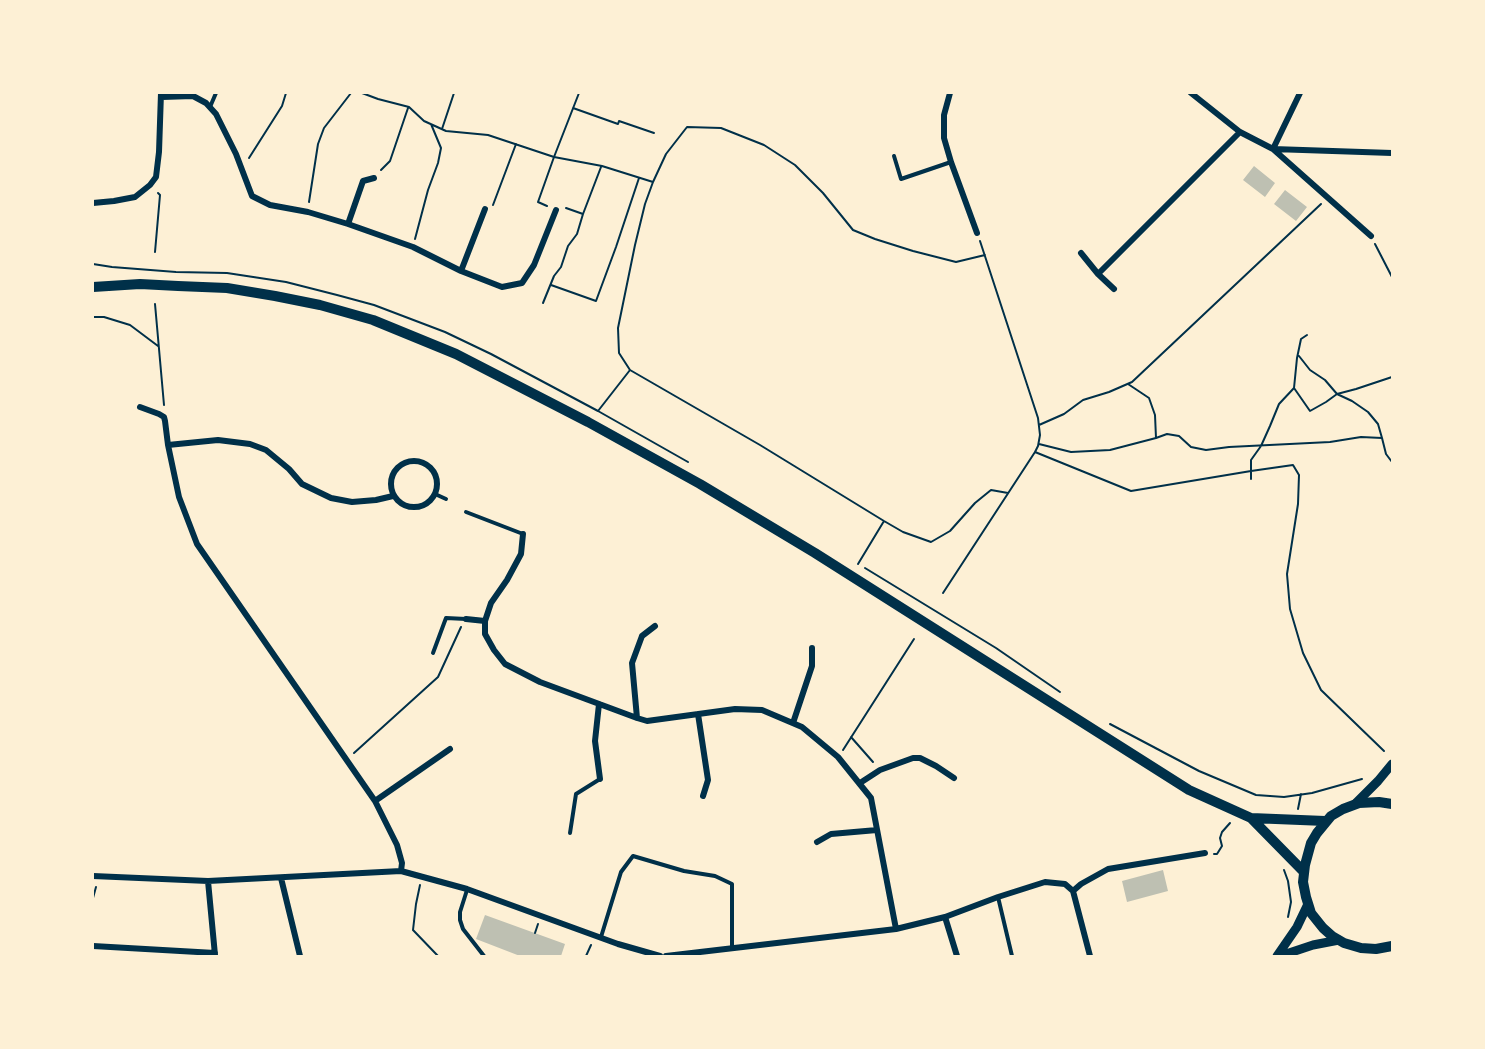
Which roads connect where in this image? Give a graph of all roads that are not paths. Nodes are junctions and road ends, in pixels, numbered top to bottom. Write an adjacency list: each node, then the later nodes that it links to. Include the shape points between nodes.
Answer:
1 (216, 93): 6 (lane)
2 (950, 93): 11 (street, via 943,133)
3 (1191, 93): 7 (street)
4 (1300, 93): 8 (street)
5 (161, 95): 6 (street, via 193,96); 13 (street, via 156,177 135,197)
6 (210, 108): 16 (street, via 252,196 270,205)
7 (1240, 132): 8 (street); 21 (street)
8 (1273, 149): 9 (street); 18 (street)
9 (1392, 153)
10 (894, 156): 11 (lane, via 901,179)
11 (951, 162): 17 (street)
12 (374, 178): 16 (street, via 363,181)
13 (93, 203)
14 (485, 209): 20 (street)
15 (556, 210): 20 (street, via 534,265 522,283 502,287)
16 (348, 224): 20 (street, via 413,247)
17 (977, 234)
18 (1371, 236)
19 (1081, 253): 21 (street)
20 (461, 271)
21 (1098, 274): 23 (street)
22 (93, 287): 49 (main road, via 188,286 275,296 373,320 456,354 700,484 1189,790)
23 (1114, 289)
24 (140, 407): 25 (street, via 164,417)
25 (168, 445): 27 (street, via 218,440 250,444 266,450 302,484 331,498 352,502); 46 (street, via 179,496 197,544)
26 (435, 494): 27 (street, via 418,507 404,505); 27 (street, via 434,472 414,460 394,472); 28 (lane)
27 (393, 496)
28 (446, 499)
29 (466, 512): 30 (lane)
30 (523, 534): 32 (street, via 521,554)
31 (466, 619): 32 (street); 35 (lane, via 446,618)
32 (484, 621): 36 (street, via 485,634 505,664)
33 (655, 626): 38 (street, via 642,636 632,663)
34 (812, 648): 39 (street, via 812,666)
35 (433, 653)
36 (599, 704): 38 (street); 43 (street, via 595,741)
37 (698, 714): 38 (street, via 647,721); 39 (street, via 762,710); 45 (street, via 708,780)
38 (637, 718)
39 (793, 723): 44 (street, via 838,757)
40 (450, 749): 46 (street)
41 (1392, 764): 47 (street)
42 (954, 778): 44 (street, via 920,758 913,758 880,770)
43 (600, 779): 52 (lane, via 576,794)
44 (860, 783): 51 (street, via 871,798)
45 (703, 796)
46 (375, 801): 55 (street, via 397,845)
47 (1355, 804): 48 (main road); 50 (main road)
48 (1392, 804)
49 (1251, 818): 50 (main road); 56 (main road)
50 (1326, 821): 56 (main road, via 1311,843)
51 (877, 830): 53 (street, via 831,834); 65 (street)
52 (570, 833)
53 (817, 842)
54 (1205, 853): 61 (street, via 1108,869)
55 (402, 871): 58 (street); 60 (street)
56 (1304, 872): 63 (main road)
57 (93, 876): 59 (street)
58 (281, 878): 59 (street); 73 (street)
59 (208, 881): 72 (street)
60 (467, 889): 66 (street); 74 (lane, via 460,920)
61 (1073, 891): 62 (street, via 1065,884 1045,882); 79 (street)
62 (998, 897): 64 (street); 78 (lane)
63 (1308, 904): 67 (main road, via 1319,923); 80 (street)
64 (945, 917): 65 (street); 77 (street)
65 (896, 929): 70 (street)
66 (598, 937): 70 (lane, via 621,872 633,856 715,876 732,884); 75 (street)
67 (1339, 940): 71 (main road); 80 (street)
68 (93, 946): 72 (street)
69 (1392, 946): 71 (main road)
70 (732, 948): 76 (street)
71 (1378, 953)
72 (215, 954)
73 (300, 956)
74 (484, 956)
75 (660, 956)
76 (666, 956)
77 (957, 956)
78 (1012, 956)
79 (1090, 956)
80 (1279, 956)

